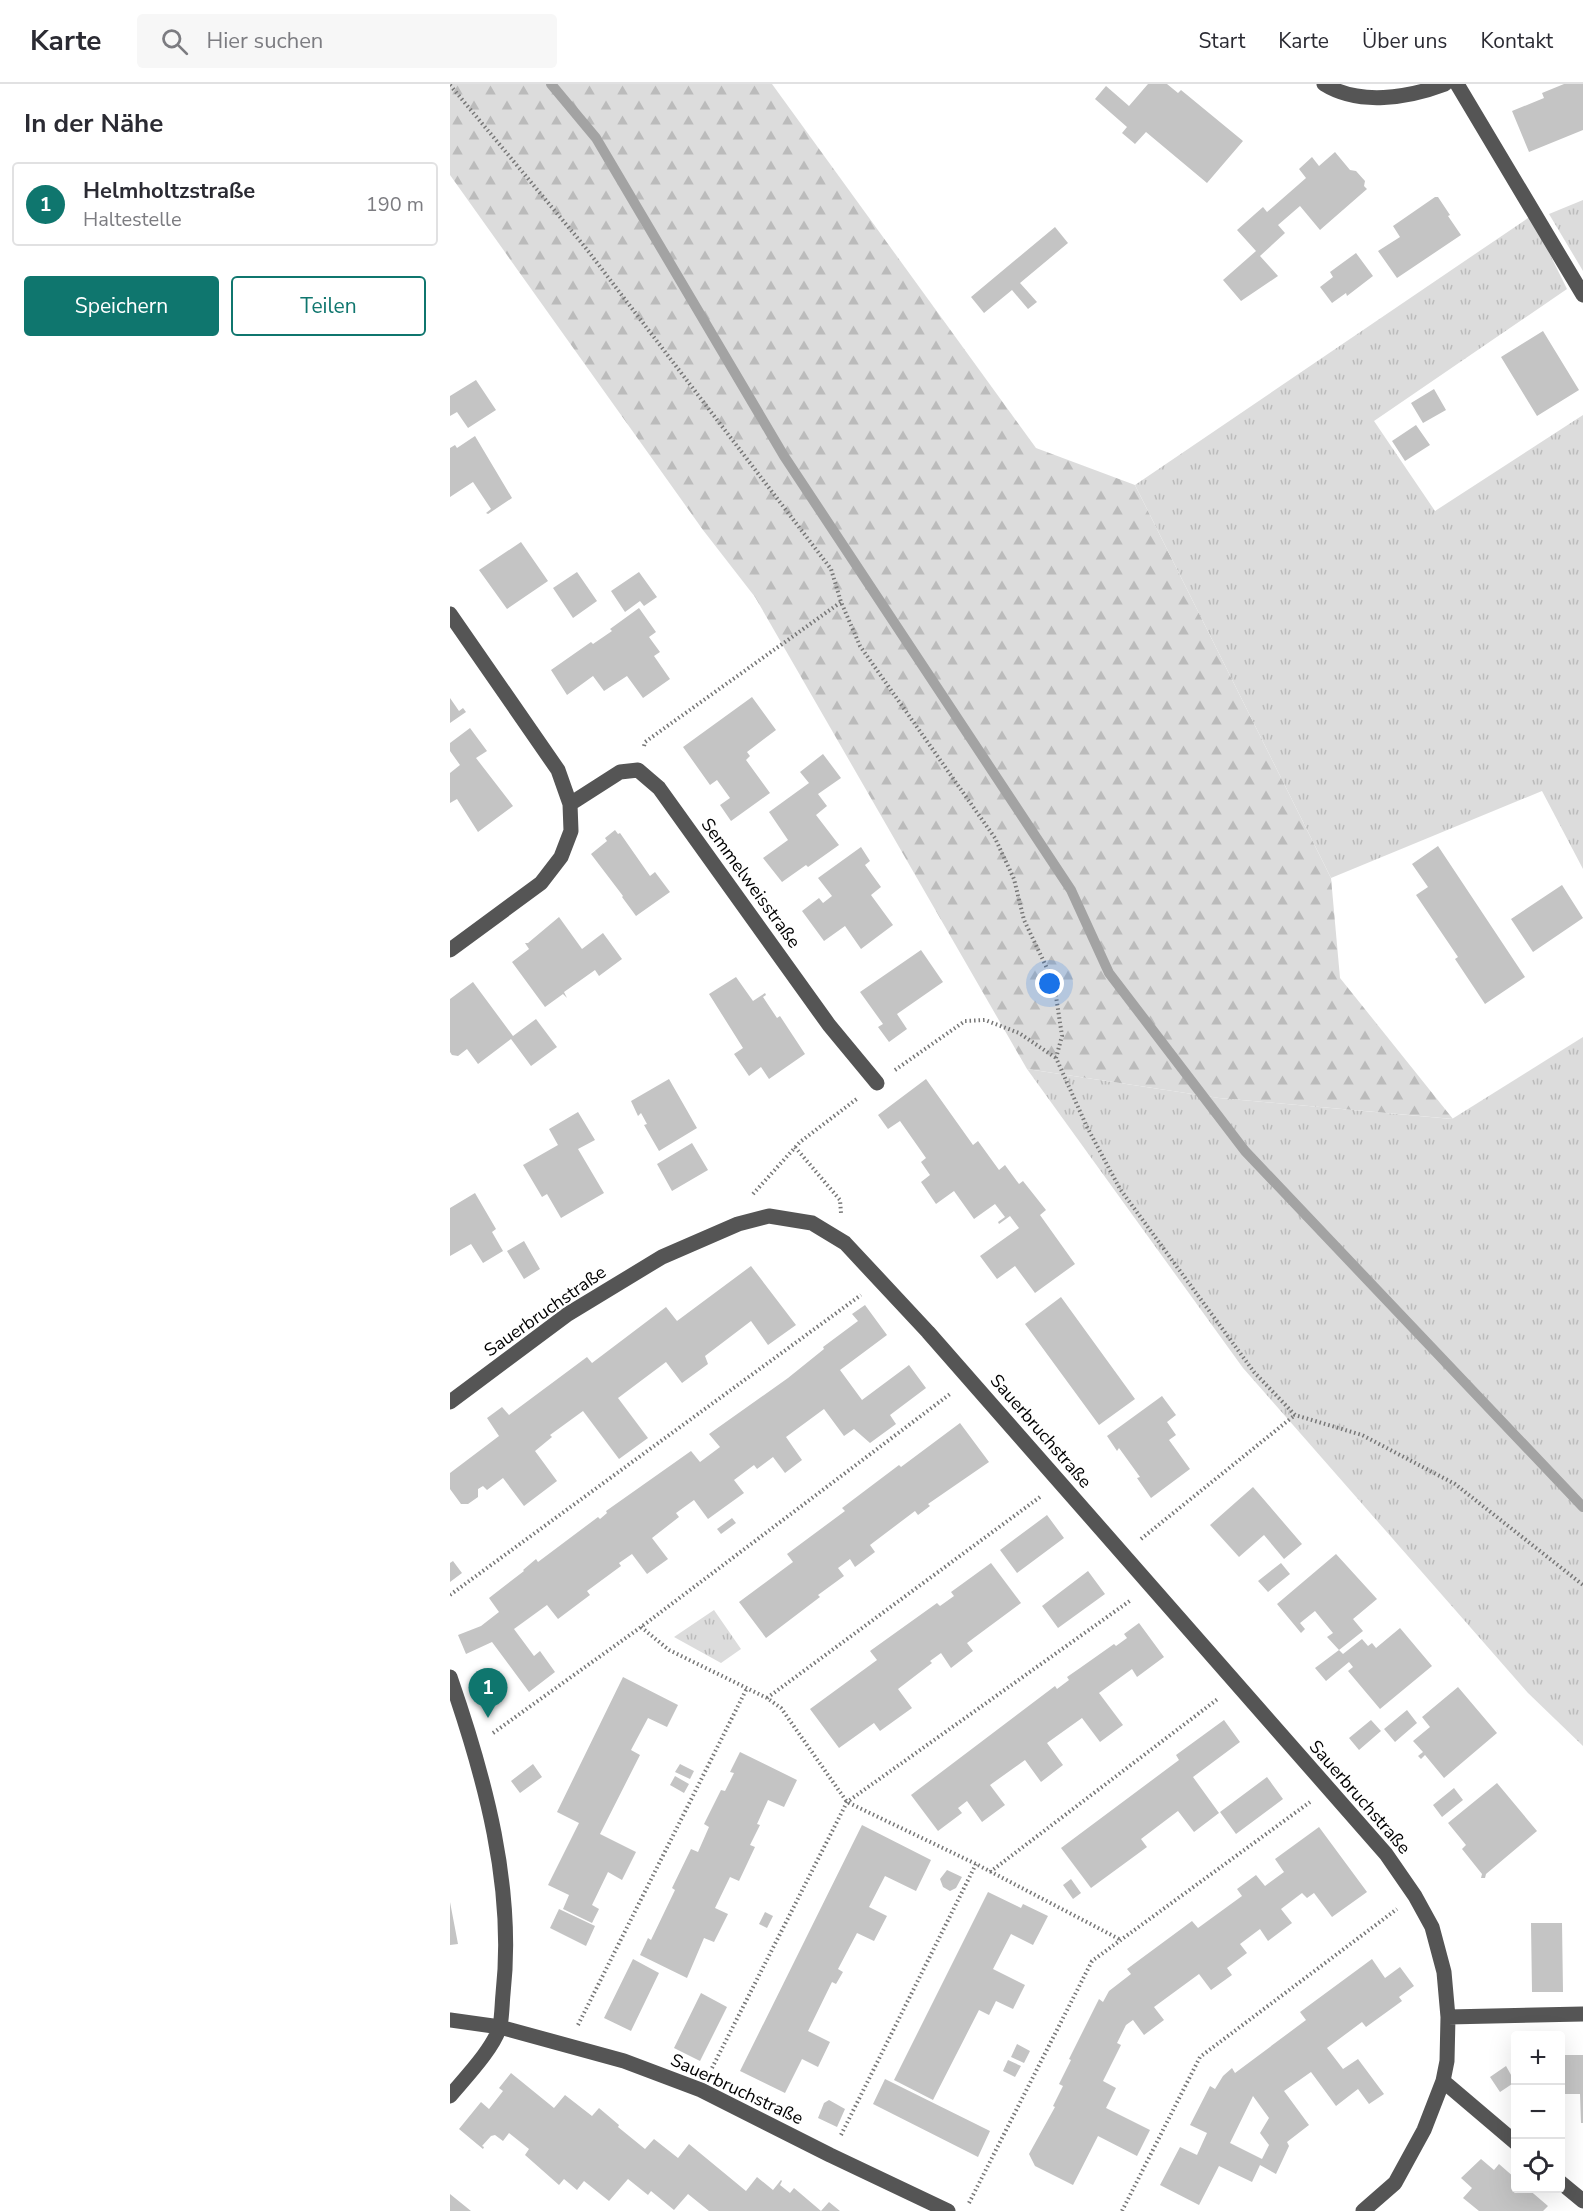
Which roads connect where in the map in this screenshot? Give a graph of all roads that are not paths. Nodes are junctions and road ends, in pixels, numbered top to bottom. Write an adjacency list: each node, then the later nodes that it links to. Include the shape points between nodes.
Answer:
1 (1324, 84): 2 (street, via 1357,96 1381,97 1405,96)
2 (1445, 84)
3 (1457, 84): 4 (street)
4 (1583, 295)
5 (450, 615): 6 (street, via 558,770)
6 (570, 804): 7 (street, via 571,831 561,857 541,883); 8 (street, Semmelweisstraße, via 620,772 638,770 659,788 829,1025)
7 (450, 950)
8 (877, 1083)
9 (450, 1402): 12 (street, Sauerbruchstraße, via 568,1314 662,1257 738,1224 770,1216 812,1223 845,1243 970,1379 1386,1854 1432,1927 1444,1972)
10 (450, 1677): 14 (street, via 473,1747 496,1844 505,1911 506,1967)
11 (1583, 2014): 12 (street)
12 (1449, 2017): 15 (street, Sauerbruchstraße)
13 (450, 2020): 14 (street, Sauerbruchstraße)
14 (500, 2027): 16 (street, via 488,2049); 20 (street, Sauerbruchstraße, via 624,2061 701,2090)
15 (1443, 2081): 17 (street); 21 (street, Sauerbruchstraße, via 1424,2130 1395,2183)
16 (450, 2096)
17 (1511, 2140)
18 (1565, 2186): 19 (street)
19 (1583, 2201)
20 (948, 2211)
21 (1363, 2211)

